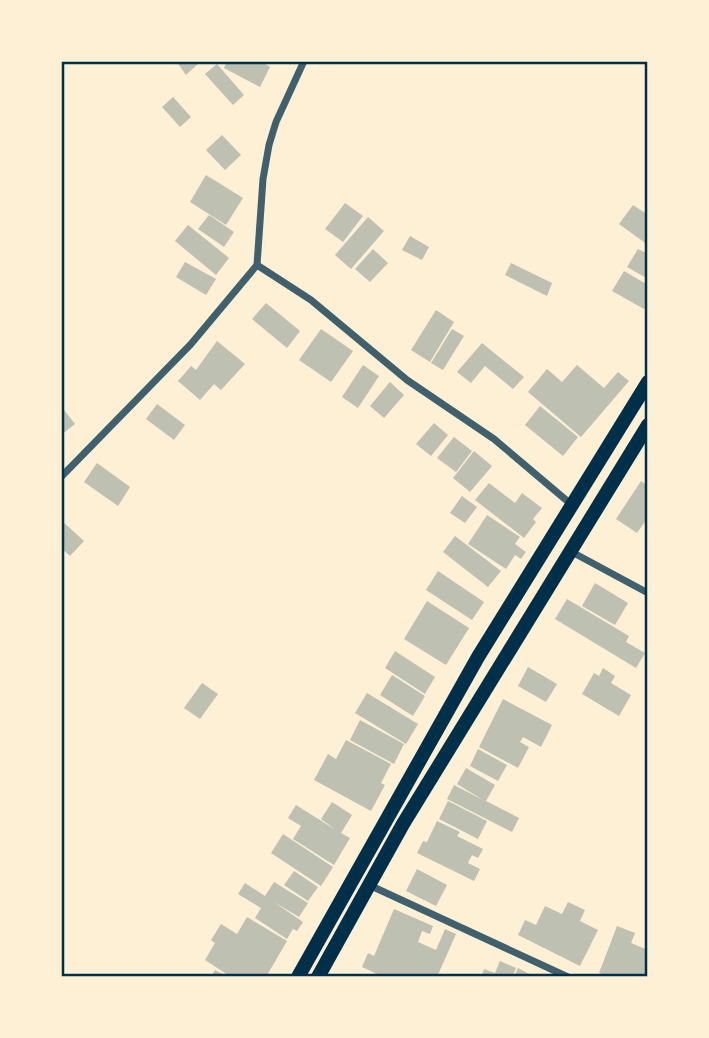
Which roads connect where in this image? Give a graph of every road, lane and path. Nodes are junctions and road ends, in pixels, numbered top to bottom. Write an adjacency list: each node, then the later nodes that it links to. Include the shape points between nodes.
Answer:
1 (304, 61): 2 (street, via 269,145)
2 (257, 265): 5 (street, via 191,344); 6 (street, via 311,300 408,380 494,439)
3 (648, 382): 6 (main road)
4 (648, 425): 7 (main road)
5 (61, 477)
6 (572, 505): 10 (main road, via 478,657)
7 (570, 551): 8 (street); 9 (main road)
8 (648, 593)
9 (369, 885): 11 (main road); 12 (street)
10 (298, 977)
11 (318, 977)
12 (568, 977)

